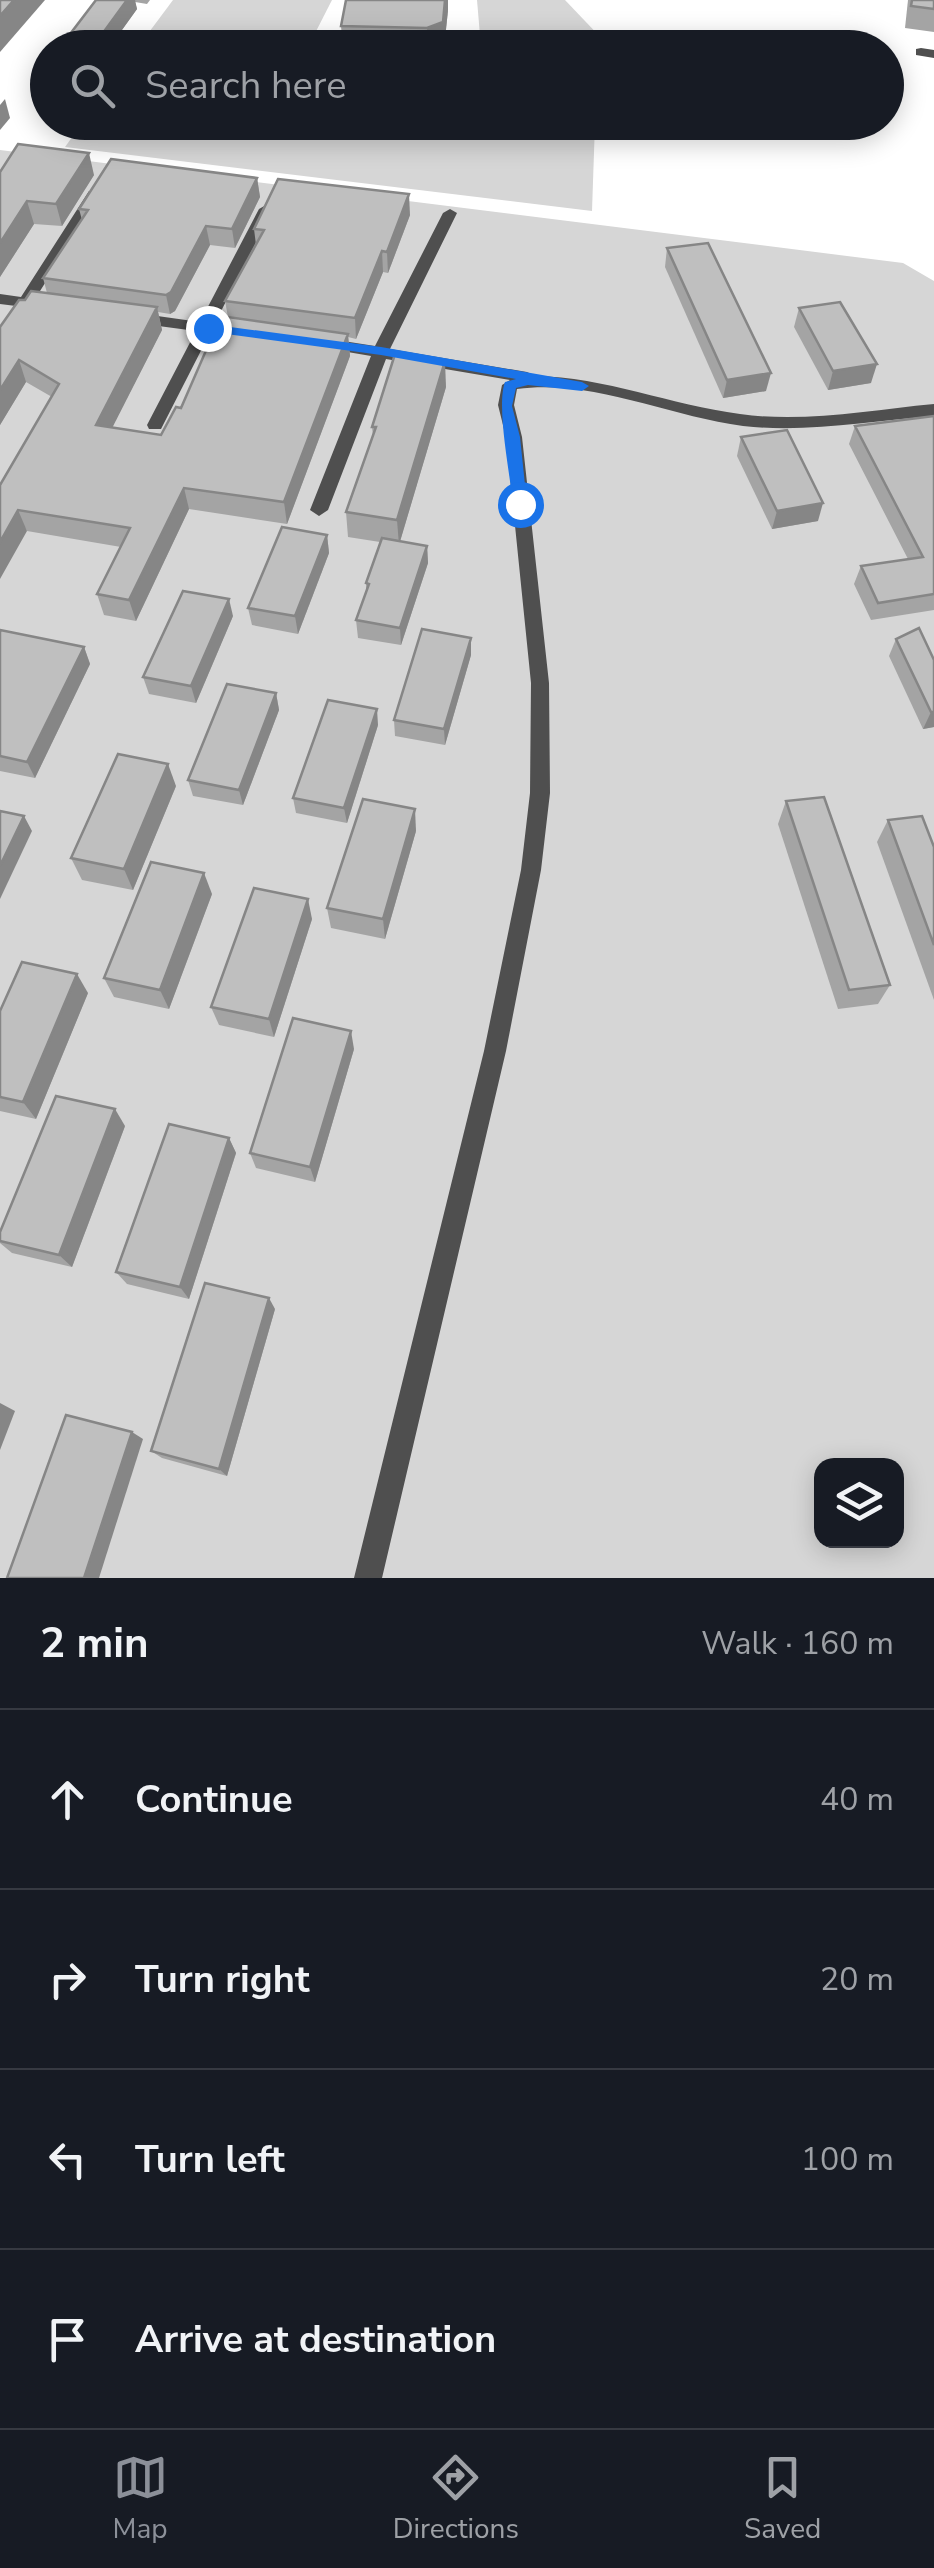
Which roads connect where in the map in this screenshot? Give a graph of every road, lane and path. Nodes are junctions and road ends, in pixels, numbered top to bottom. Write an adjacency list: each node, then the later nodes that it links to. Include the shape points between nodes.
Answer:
1 (108, 172): 5 (street)
2 (274, 192): 8 (street)
3 (450, 213): 12 (street)
4 (0, 299): 5 (street)
5 (26, 302): 6 (street); 11 (street)
6 (62, 308)
7 (117, 315): 8 (street)
8 (208, 328): 9 (street); 15 (street)
9 (266, 336)
10 (304, 340): 12 (street)
11 (0, 343)
12 (381, 351): 13 (street); 16 (street)
13 (582, 386): 14 (street, via 742,420); 17 (street, via 528,380 510,385 506,406 540,682 540,793 531,870 495,1051)
14 (934, 410)
15 (155, 425)
16 (318, 510)
17 (368, 1578)

